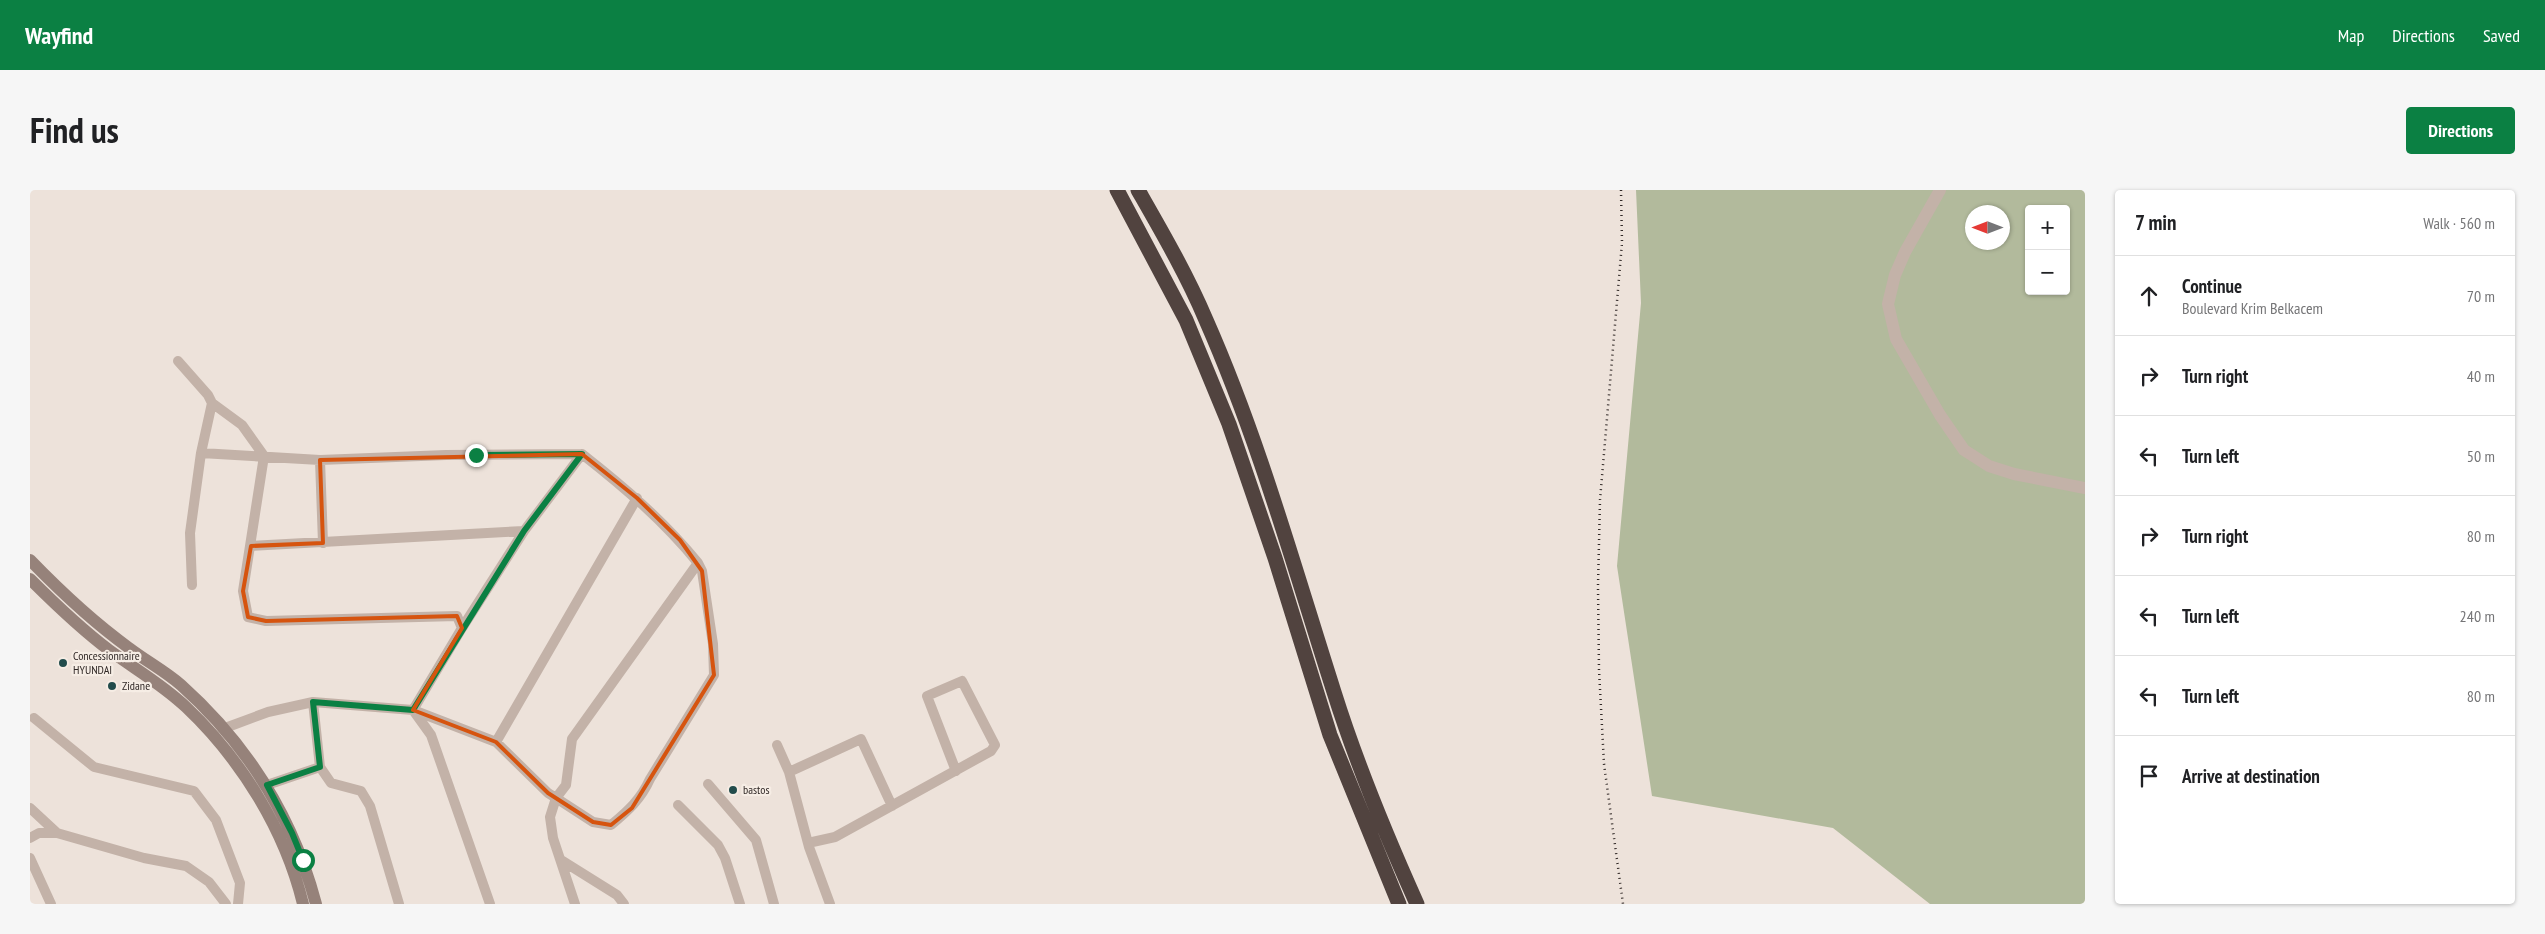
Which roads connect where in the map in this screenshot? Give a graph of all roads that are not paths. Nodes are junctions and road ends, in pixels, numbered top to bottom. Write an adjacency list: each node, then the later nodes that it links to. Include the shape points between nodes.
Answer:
1 (1117, 190): 52 (highway, via 1186,320 1233,432 1330,736)
2 (1138, 190): 53 (highway, via 1206,319 1246,421 1286,534 1362,774)
3 (1940, 190): 10 (street, via 1895,275 1888,304 1896,339 1964,450 1989,466 2014,474)
4 (178, 361): 5 (street)
5 (212, 403): 6 (street); 8 (street, via 242,425)
6 (201, 453): 8 (street); 18 (street, via 190,533)
7 (582, 454): 9 (street); 11 (street); 12 (street)
8 (264, 456): 9 (street); 14 (street)
9 (320, 460): 13 (street)
10 (2085, 488)
11 (637, 498): 16 (street, via 680,540); 24 (street)
12 (524, 531): 13 (street); 19 (street)
13 (323, 543): 14 (street)
14 (252, 546): 19 (street, via 243,591 248,617 266,621 457,616)
15 (30, 560): 23 (main road, via 85,613 179,684)
16 (698, 563): 31 (street, via 572,739 566,785); 31 (street, via 713,644 714,675 650,778 644,794 611,825 593,822)
17 (30, 579): 43 (main road, via 108,649 185,706 208,730 262,803 282,842)
18 (192, 585)
19 (462, 628): 21 (street)
20 (313, 702): 21 (street); 23 (street, via 268,712); 26 (street)
21 (413, 710): 24 (street); 46 (street, via 431,735)
22 (34, 718): 42 (street, via 94,767 194,791 216,820 240,882)
23 (224, 728): 30 (main road)
24 (496, 742): 31 (street)
25 (777, 745): 28 (street)
26 (320, 767): 30 (street); 45 (street, via 331,783 361,791 370,806)
27 (956, 770): 27 (street, via 991,751 995,745 962,681 927,696); 33 (street)
28 (788, 772): 33 (street, via 861,739); 37 (street)
29 (708, 784): 50 (street, via 756,840)
30 (267, 785): 44 (main road, via 292,833)
31 (556, 798): 39 (street, via 550,817 552,838)
32 (678, 804): 49 (street, via 718,846)
33 (892, 806): 37 (street, via 835,838)
34 (30, 808): 35 (street)
35 (56, 833): 36 (street, via 39,833); 41 (street, via 144,858 186,866 209,882)
36 (30, 838)
37 (808, 843): 51 (street)
38 (30, 858): 40 (street)
39 (561, 860): 47 (street); 48 (street, via 617,895)
40 (52, 904)
41 (226, 904)
42 (238, 904)
43 (303, 904)
44 (316, 904)
45 (400, 904)
46 (490, 904)
47 (575, 904)
48 (624, 904)
49 (740, 904)
50 (774, 904)
51 (830, 904)
52 (1399, 904)
53 (1417, 904)

